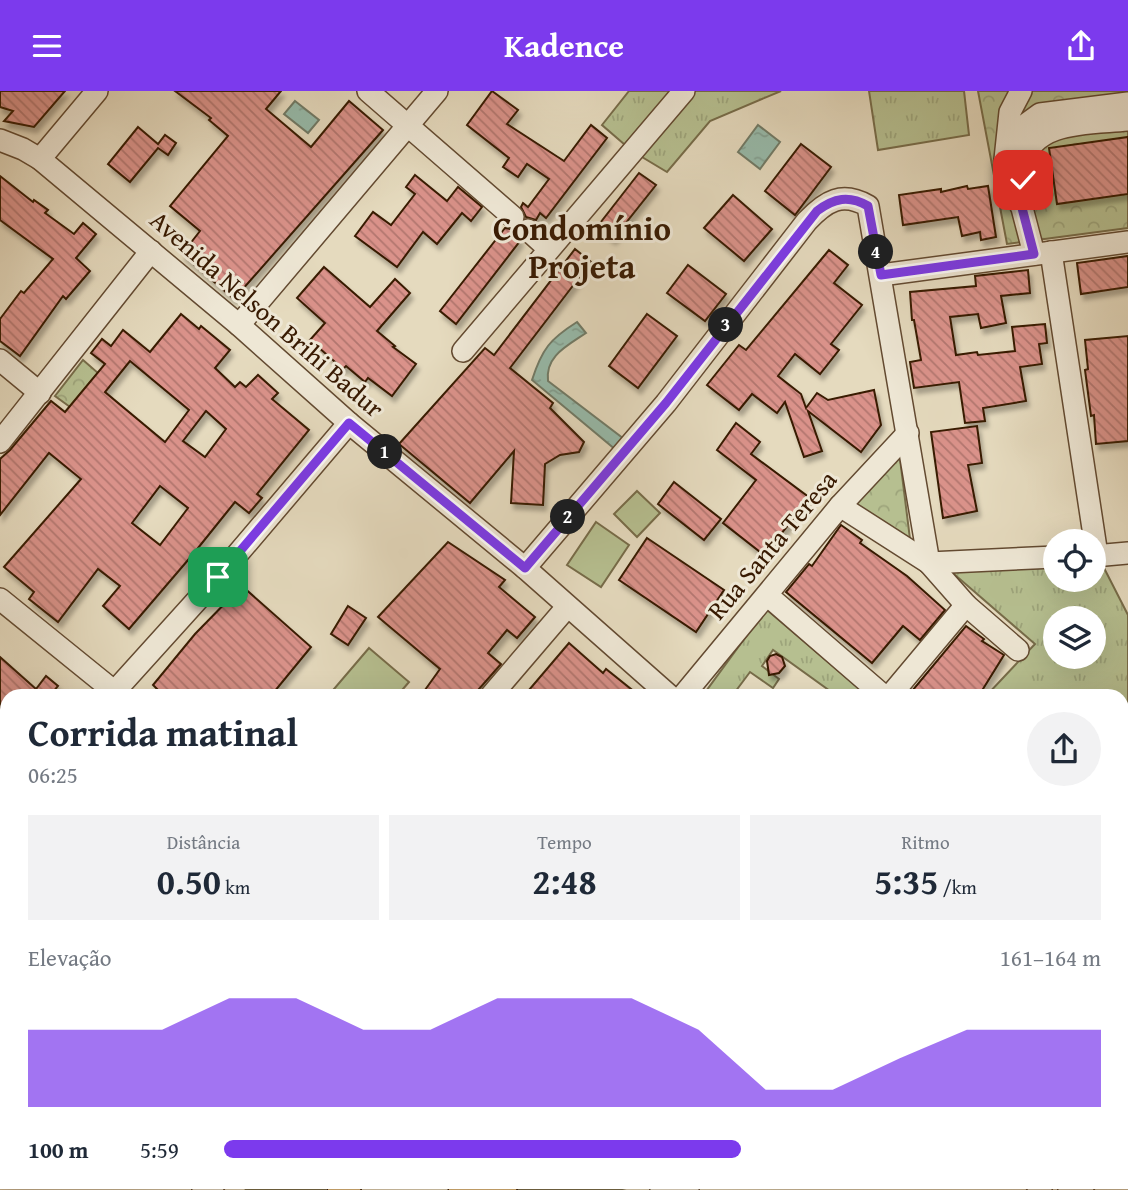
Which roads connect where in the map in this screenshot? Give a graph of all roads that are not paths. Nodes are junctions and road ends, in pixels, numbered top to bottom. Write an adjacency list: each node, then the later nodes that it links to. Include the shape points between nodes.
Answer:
1 (97, 91): 10 (street)
2 (368, 91): 8 (street)
3 (437, 91): 8 (street)
4 (684, 91): 13 (street)
5 (1021, 91): 11 (street, via 1010,111 1006,153 1007,175)
6 (1128, 103): 11 (street, via 1047,112 1032,118 1022,128 1012,152 1010,171)
7 (1128, 120): 11 (street, via 1063,128 1038,138 1026,153)
8 (409, 124): 13 (street); 17 (street)
9 (4, 143): 10 (street, Avenida Nelson Brihi Badur)
10 (40, 159): 14 (street, Avenida Nelson Brihi Badur)
11 (1019, 195): 15 (street)
12 (1128, 242): 15 (street)
13 (549, 250): 18 (street)
14 (151, 251): 17 (street, Avenida Nelson Brihi Badur); 20 (street)
15 (1043, 253): 16 (street); 25 (street)
16 (881, 275): 22 (street); 30 (street, via 868,206 857,200 827,203 807,221 666,403)
17 (239, 325): 21 (street, Avenida Nelson Brihi Badur)
18 (463, 351)
19 (0, 360): 20 (street)
20 (40, 393): 23 (street)
21 (349, 423): 30 (street, Avenida Nelson Brihi Badur); 37 (street)
22 (908, 433): 24 (street, Rua Santa Teresa); 29 (street)
23 (0, 442)
24 (840, 506): 29 (street); 31 (street, Rua Santa Teresa)
25 (1091, 529)
26 (1128, 554): 27 (street)
27 (1106, 555)
28 (1043, 558): 29 (street)
29 (929, 563): 33 (street)
30 (525, 568): 34 (street, Avenida Nelson Brihi Badur)
31 (767, 595): 40 (street, Rua Santa Teresa); 41 (street)
32 (0, 599): 36 (street)
33 (966, 605): 35 (street); 42 (street)
34 (567, 607): 38 (street); 39 (street, Avenida Nelson Brihi Badur)
35 (1018, 650)
36 (112, 689)
37 (122, 689)
38 (497, 689)
39 (662, 689)
40 (689, 689)
41 (878, 689)
42 (894, 689)

